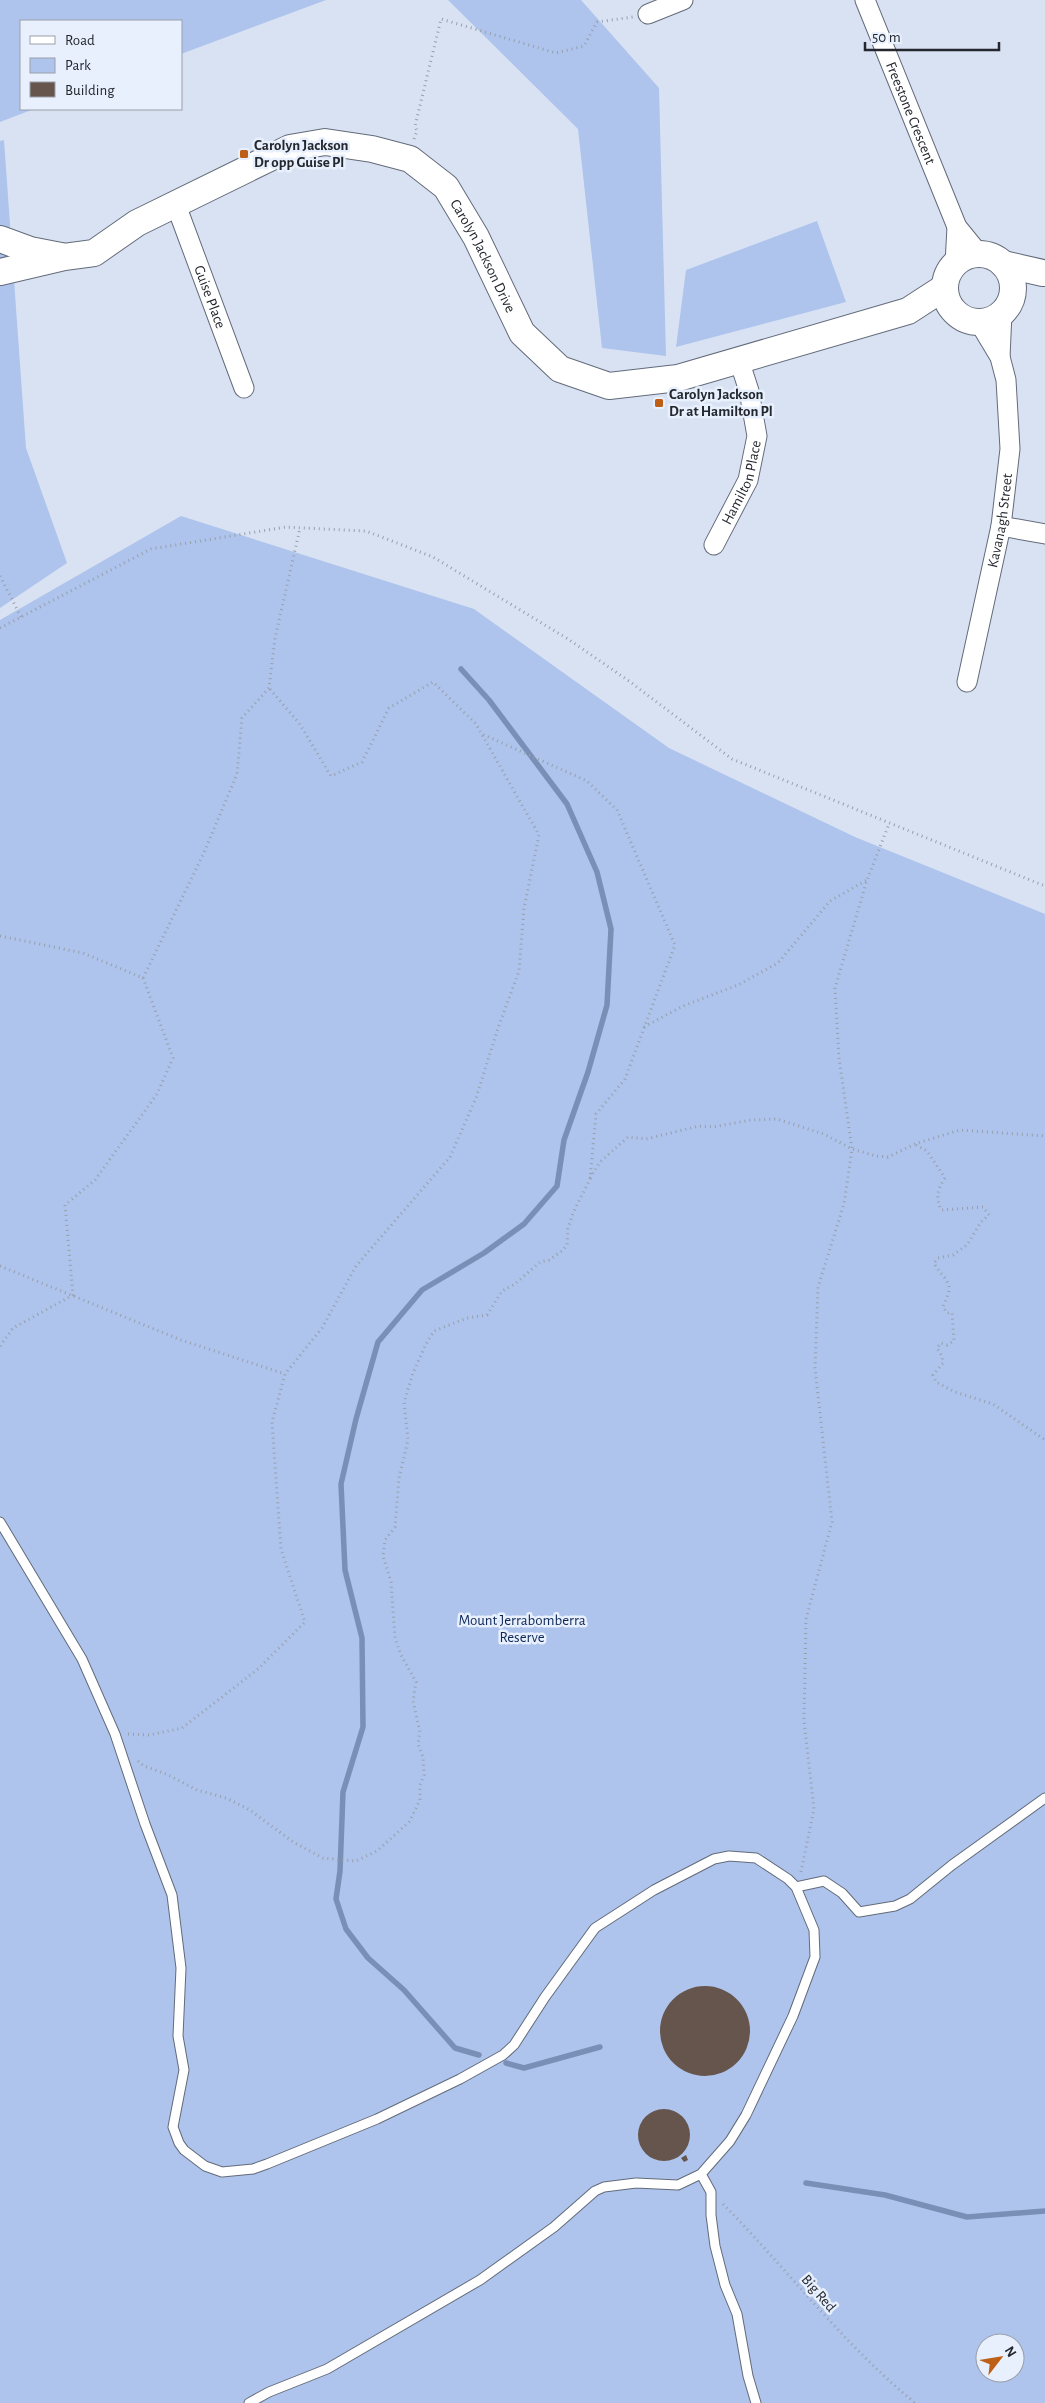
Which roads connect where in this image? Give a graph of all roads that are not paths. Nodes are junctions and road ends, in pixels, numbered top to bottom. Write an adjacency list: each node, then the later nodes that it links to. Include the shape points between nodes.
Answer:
1 (683, 0): 3 (street)
2 (865, 0): 5 (street, Freestone Crescent)
3 (648, 14)
4 (176, 205): 7 (street, Carolyn Jackson Drive, via 138,223 94,253); 14 (street, Carolyn Jackson Drive, via 290,148 325,142 410,159 446,187 476,238 522,333 560,369 609,386 678,378); 15 (street, Guise Place)
5 (958, 227): 8 (street, Freestone Crescent); 11 (street, Freestone Crescent)
6 (0, 239): 7 (street, Carolyn Jackson Drive)
7 (64, 257): 9 (street, Carolyn Jackson Drive)
8 (991, 259): 10 (street); 11 (street, via 966,257); 12 (street, via 1011,278)
9 (0, 272)
10 (1044, 272): 12 (street)
11 (951, 288): 12 (street, via 965,319); 14 (street, Carolyn Jackson Drive, via 908,311)
12 (998, 310): 13 (street, Kavanagh Street); 13 (street, Kavanagh Street)
13 (1000, 357): 16 (street, Kavanagh Street, via 1006,380 1010,449)
14 (739, 360): 18 (street, Hamilton Place, via 757,436 748,480)
15 (244, 388)
16 (1001, 526): 17 (street); 19 (street, Kavanagh Street)
17 (1045, 534)
18 (714, 545)
19 (967, 682)
20 (0, 1522): 22 (lane, via 82,1659 120,1746 172,1895 181,1968 178,2036 184,2070 173,2127 184,2150 205,2166 222,2172 253,2169 312,2147 460,2079 503,2055 514,2045 595,1928 634,1901 714,1859 729,1856 756,1858)
21 (1045, 1798): 22 (lane, via 910,1899 895,1906 859,1912 842,1893 824,1881)
22 (796, 1887): 23 (lane, via 814,1930 815,1957 793,2016 746,2115 730,2141)
23 (701, 2174): 24 (lane, via 678,2184 636,2183 595,2191 554,2228 480,2280 327,2369); 25 (lane, via 711,2192 715,2246 737,2314)
24 (249, 2403)
25 (756, 2403)

